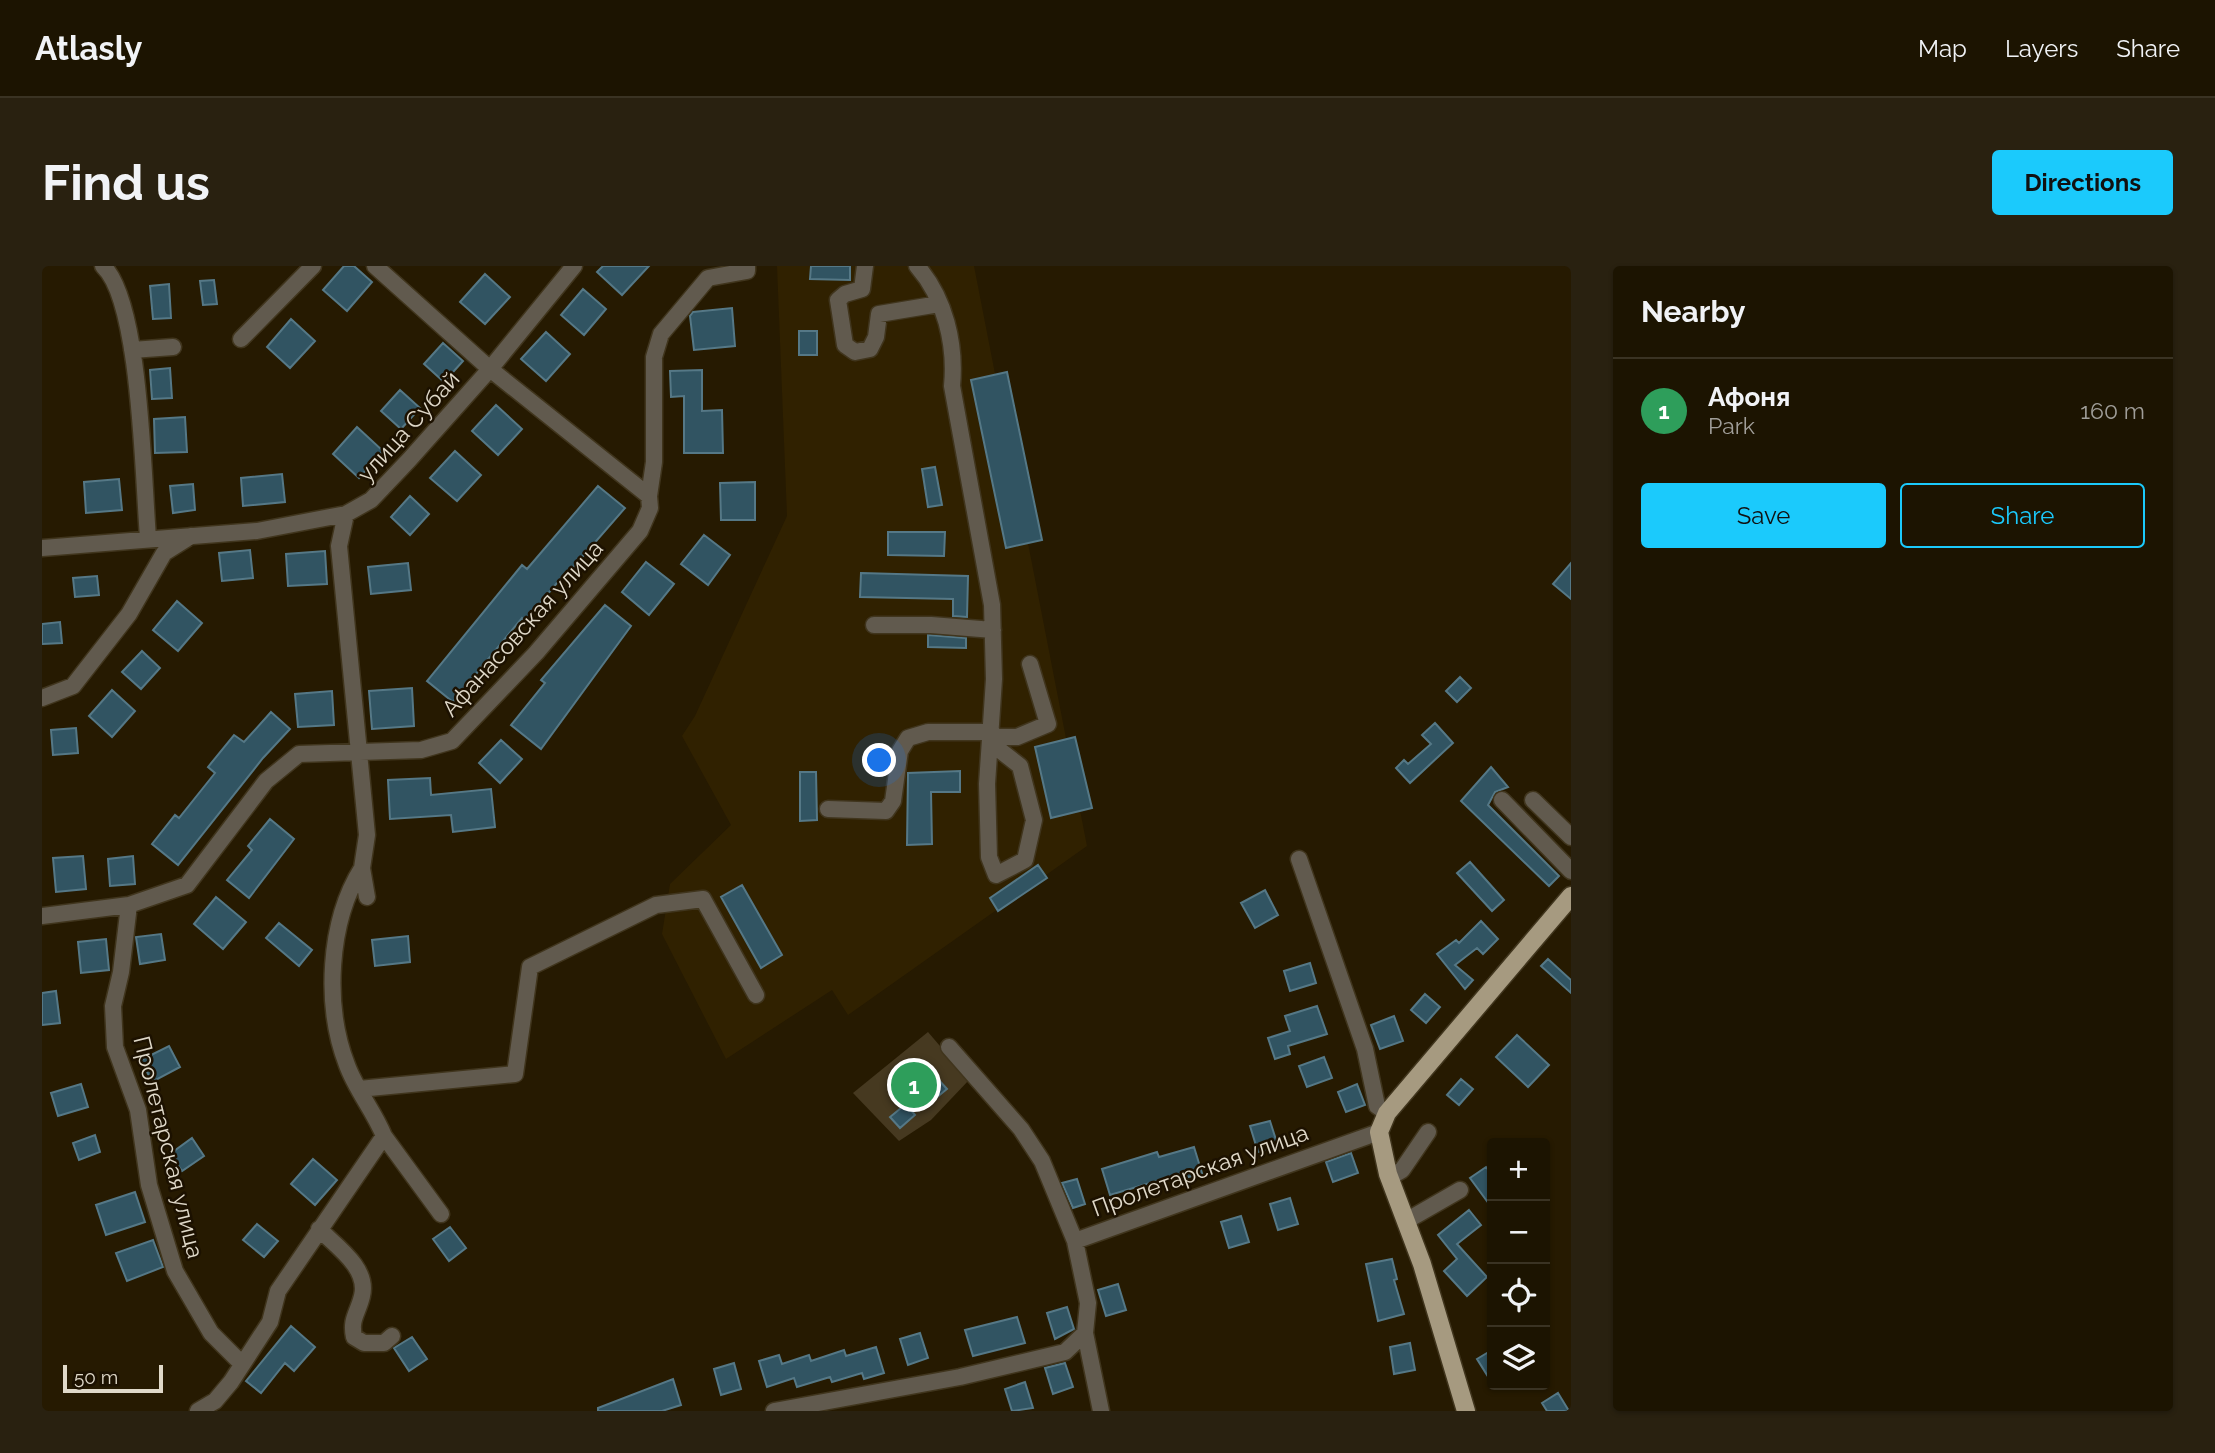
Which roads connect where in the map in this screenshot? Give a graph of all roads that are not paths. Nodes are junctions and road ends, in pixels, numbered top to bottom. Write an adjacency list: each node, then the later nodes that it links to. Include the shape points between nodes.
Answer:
1 (103, 266): 11 (street, via 118,292)
2 (313, 266): 9 (street)
3 (375, 266): 12 (street, улица Субай)
4 (574, 266): 12 (street, улица Субай)
5 (747, 266): 13 (street, Афанасовская улица, via 747,271 708,278 661,334 654,357 654,462)
6 (865, 266): 8 (street, via 862,289 838,300 845,345 855,352 874,344 879,314)
7 (917, 266): 8 (street, via 930,280)
8 (939, 304): 19 (street, via 949,328 953,386)
9 (241, 339)
10 (173, 347): 11 (street)
11 (132, 350): 16 (street)
12 (490, 369): 13 (street); 14 (street, улица Субай, via 371,500)
13 (649, 496): 23 (street, Афанасовская улица, via 650,508 640,531 536,653 452,741 421,750)
14 (346, 514): 15 (street, улица Субай, via 257,531); 23 (street, via 339,546)
15 (191, 536): 16 (street, улица Субай); 21 (street, via 164,553 129,614 73,686)
16 (148, 537): 17 (street, улица Субай)
17 (42, 548)
18 (874, 625): 19 (street)
19 (993, 630): 22 (street)
20 (1030, 664): 22 (street, via 1048,724 1017,737)
21 (42, 698)
22 (992, 738): 22 (street, via 987,784 989,857 996,875 1026,860 1034,820 1020,766); 26 (street, via 928,732 908,738 900,751 893,801 886,811)
23 (359, 750): 29 (street, via 367,835); 33 (street, Афанасовская улица, via 299,754 287,762 265,781 187,885)
24 (1502, 800): 30 (street)
25 (1533, 800): 27 (street)
26 (828, 809)
27 (1571, 837)
28 (1299, 859): 38 (street, via 1365,1049 1377,1105)
29 (362, 868): 32 (street); 37 (street, via 341,914 332,1004 346,1064)
30 (1571, 871)
31 (1571, 896): 38 (main road)
32 (368, 897)
33 (129, 905): 34 (street, Афанасовская улица); 50 (street, Пролетарская улица, via 113,1006 115,1047 138,1110 163,1241 211,1333)
34 (42, 916)
35 (756, 995): 37 (street, via 703,899 656,905 530,967 515,1074)
36 (949, 1047): 47 (street, via 1021,1129 1042,1161)
37 (359, 1089): 41 (street)
38 (1387, 1114): 39 (main road)
39 (1379, 1132): 42 (main road); 47 (street, Пролетарская улица)
40 (1428, 1132): 42 (street, via 1402,1170)
41 (384, 1136): 44 (street); 46 (street)
42 (1390, 1177): 45 (main road)
43 (1460, 1190): 45 (street)
44 (441, 1214)
45 (1406, 1222): 55 (main road)
46 (319, 1229): 49 (street, via 360,1274 363,1294 351,1323 354,1337 364,1343 384,1343); 50 (street, via 278,1291 270,1322)
47 (1075, 1241): 48 (street, Пролетарская улица, via 1088,1303)
48 (1085, 1333): 53 (street, via 1065,1352 960,1377); 54 (street, Пролетарская улица)
49 (392, 1336)
50 (241, 1363): 51 (street)
51 (217, 1406): 52 (street)
52 (198, 1411)
53 (774, 1411)
54 (1101, 1411)
55 (1466, 1411)

